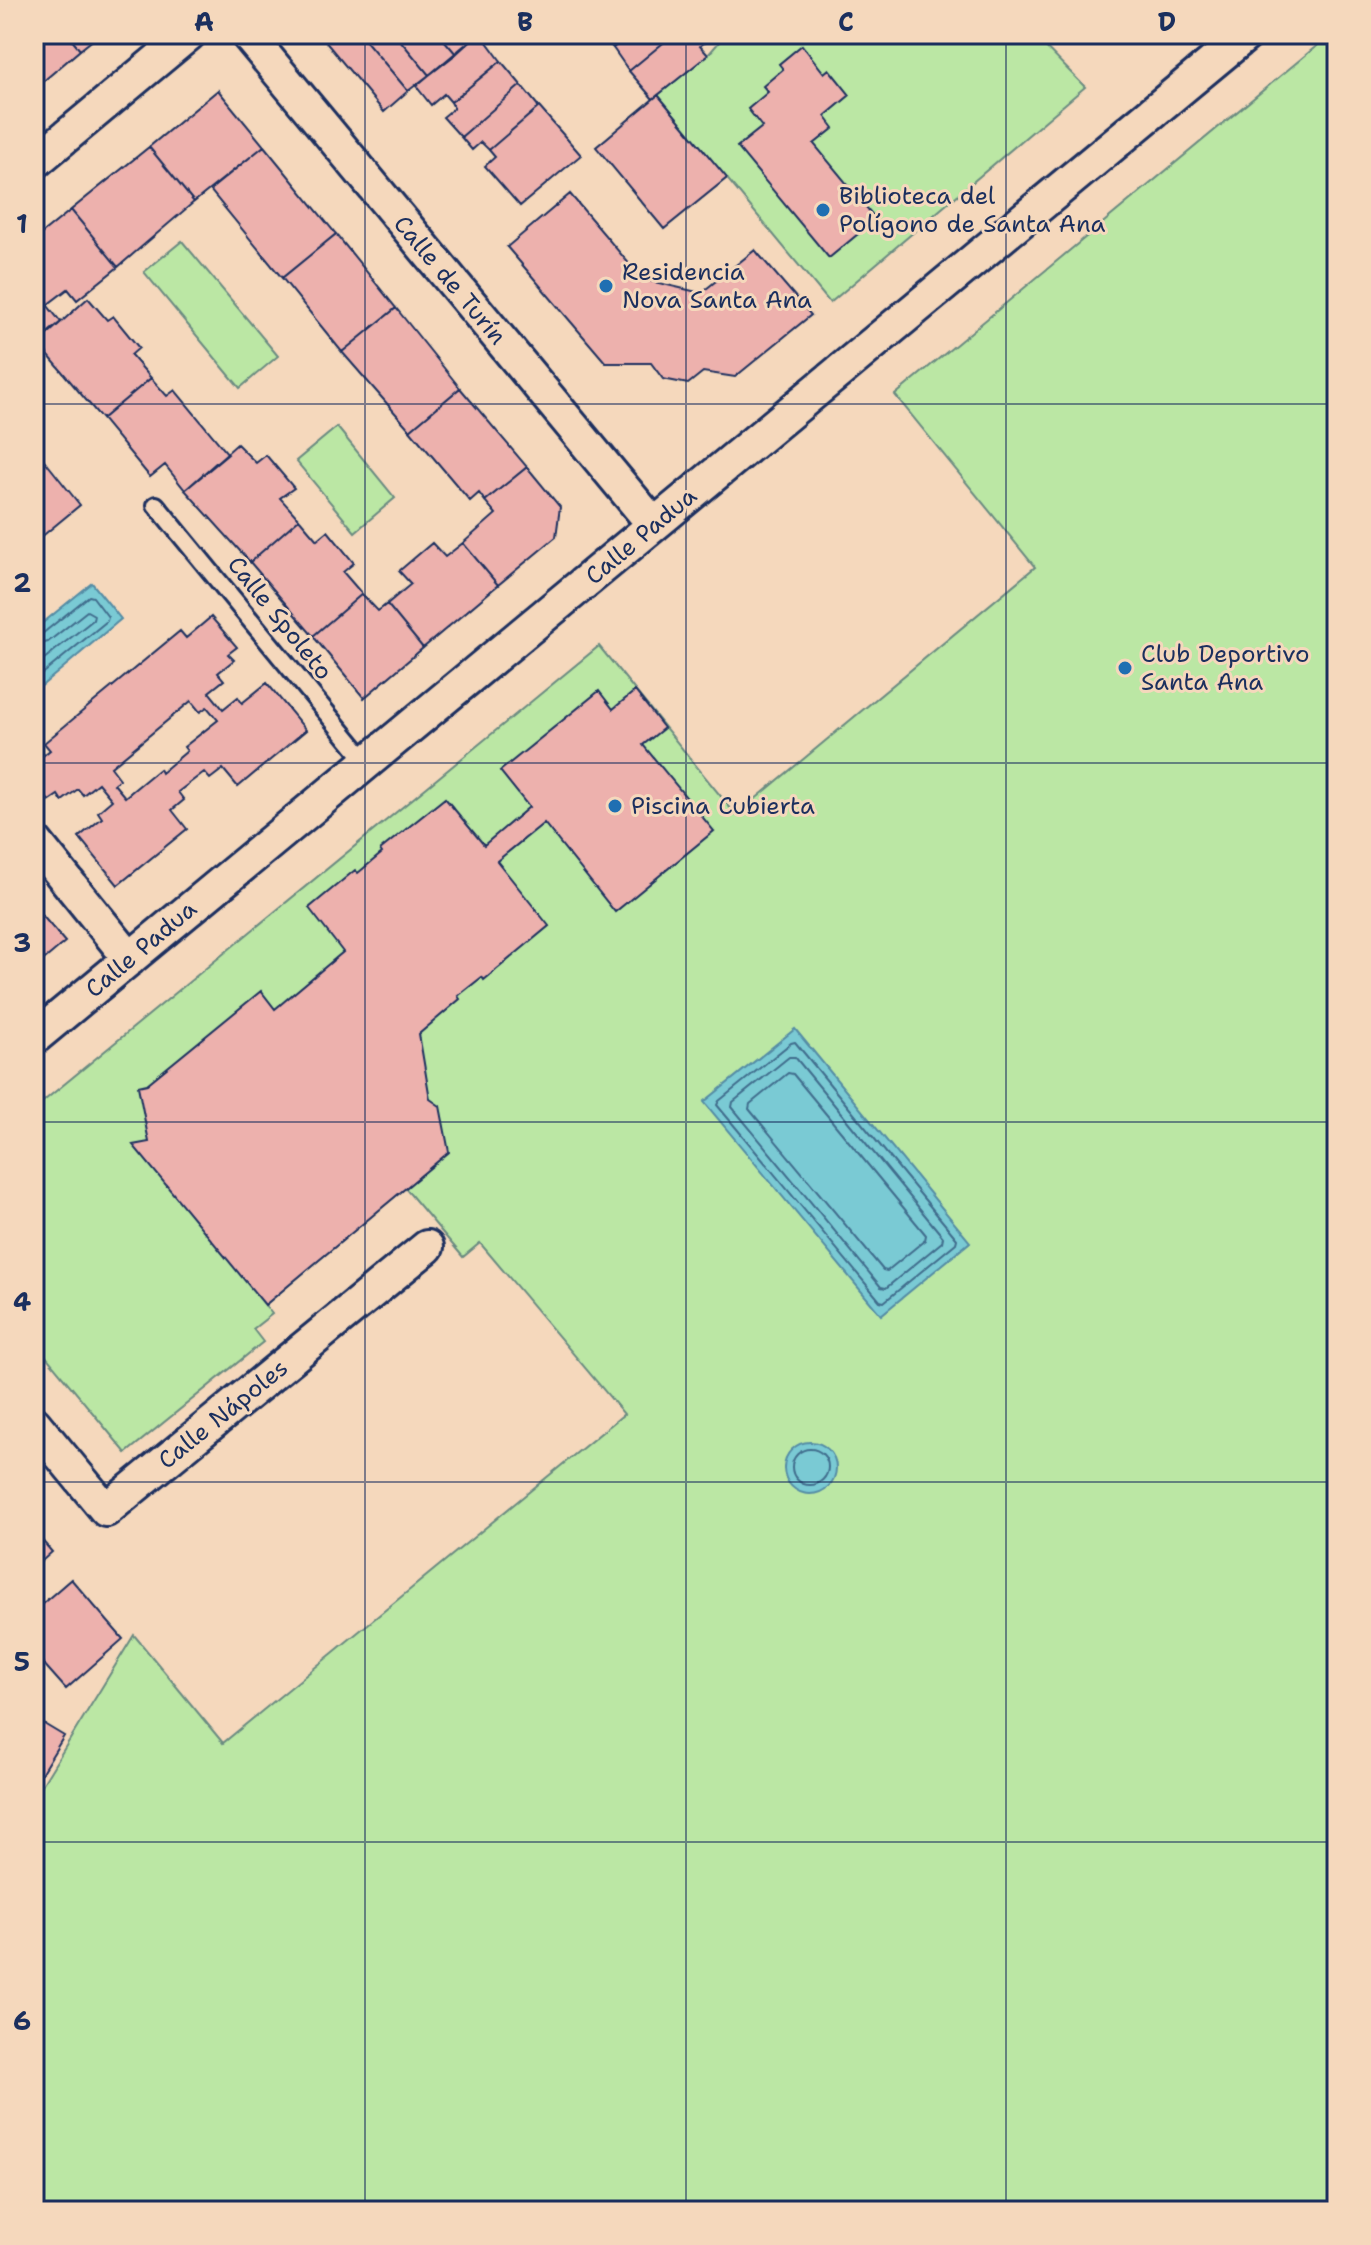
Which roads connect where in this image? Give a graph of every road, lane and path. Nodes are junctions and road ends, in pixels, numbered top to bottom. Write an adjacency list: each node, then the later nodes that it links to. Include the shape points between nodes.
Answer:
1 (189, 34): 4 (street)
2 (247, 34): 6 (street, Calle de Turín)
3 (1238, 37): 6 (street, Calle Padua)
4 (34, 163)
5 (156, 505): 7 (lane, Calle Spoleto)
6 (654, 525): 7 (street, Calle Padua)
7 (367, 762): 9 (street, Calle Padua)
8 (34, 840): 9 (street)
9 (130, 959): 10 (street, Calle Padua)
10 (34, 1038)
11 (427, 1247): 12 (street, Calle Nápoles, via 106,1510)
12 (34, 1423)

